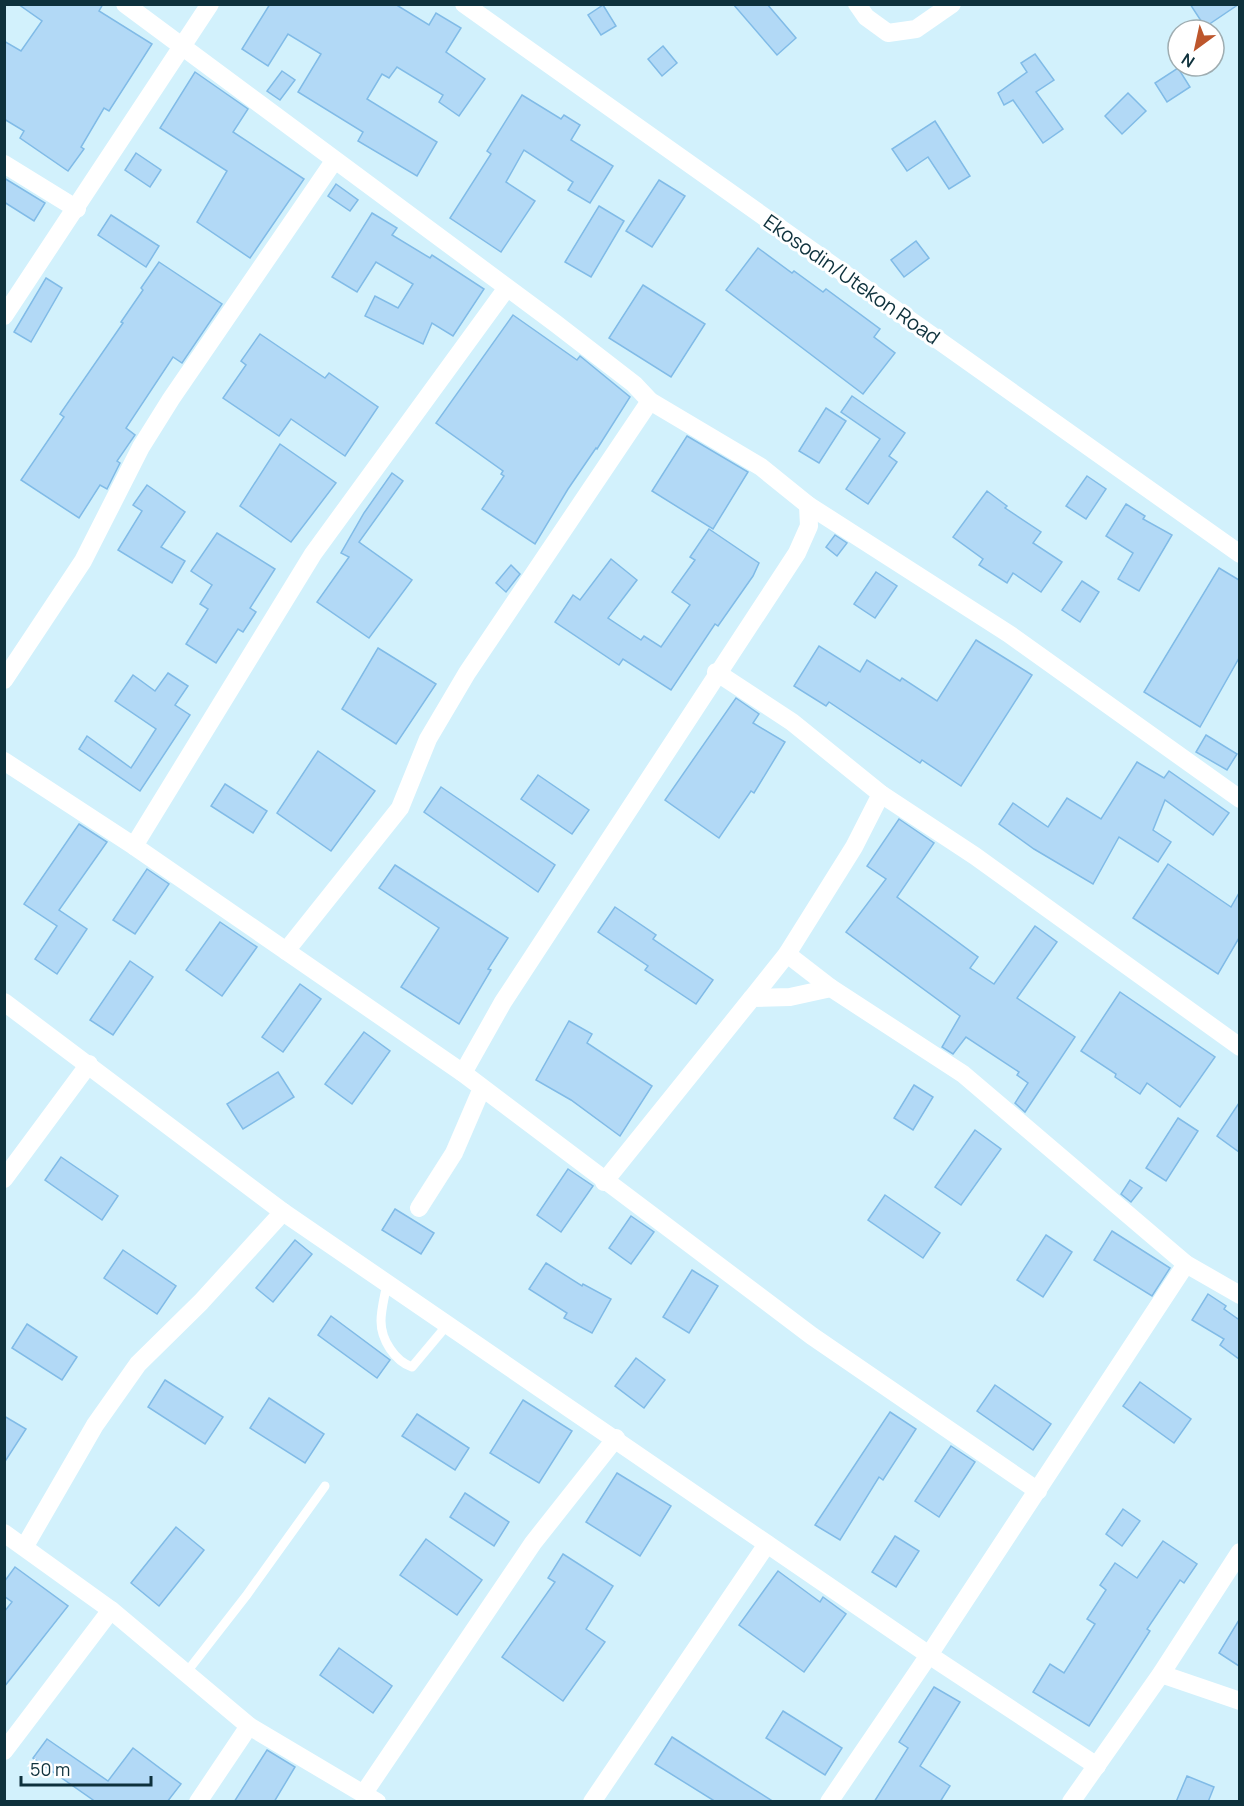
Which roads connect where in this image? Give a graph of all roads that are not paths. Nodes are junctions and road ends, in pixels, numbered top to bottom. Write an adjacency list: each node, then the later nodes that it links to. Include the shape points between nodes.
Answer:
1 (125, 4): 6 (street)
2 (210, 4): 6 (street)
3 (464, 4): 14 (street, Ekosodin/Utekon Road)
4 (857, 4): 5 (street, via 866,17 888,33 916,29)
5 (952, 4)
6 (181, 45): 7 (street); 9 (street)
7 (334, 161): 10 (street); 16 (street, via 165,408 83,561)
8 (4, 164): 9 (street)
9 (77, 209): 11 (street)
10 (506, 289): 12 (street, via 634,384); 20 (street, via 313,554)
11 (4, 316)
12 (650, 401): 13 (street, via 761,467); 21 (street, via 467,673 428,739 400,808)
13 (808, 506): 15 (street, via 809,526 797,553); 19 (street, via 1009,634)
14 (1239, 554)
15 (716, 672): 18 (street, via 792,722); 28 (street, via 503,1002)
16 (4, 680)
17 (4, 760): 20 (street)
18 (881, 794): 22 (street, via 854,847); 26 (street, via 975,856)
19 (1239, 799)
20 (134, 846): 21 (street)
21 (286, 951): 28 (street)
22 (787, 954): 23 (street); 24 (street)
23 (831, 988): 24 (street, via 789,997); 34 (street, via 963,1074)
24 (752, 998): 31 (street)
25 (4, 1002): 27 (street)
26 (1239, 1047)
27 (88, 1064): 30 (street); 33 (street)
28 (463, 1073): 29 (street)
29 (482, 1088): 31 (street); 32 (street, via 454,1153)
30 (4, 1179)
31 (604, 1182): 40 (street, via 812,1336)
32 (419, 1208)
33 (283, 1212): 35 (street); 43 (street, via 138,1364 95,1425)
34 (1186, 1264): 36 (street); 40 (street)
35 (387, 1283): 37 (street); 37 (lane, via 381,1323 400,1363 412,1366)
36 (1239, 1295)
37 (448, 1324): 38 (street)
38 (616, 1438): 42 (street); 53 (street, via 533,1543)
39 (325, 1486): 47 (lane)
40 (1038, 1491): 46 (street)
41 (4, 1533): 43 (street)
42 (767, 1544): 46 (street); 55 (street)
43 (25, 1546): 45 (street)
44 (1239, 1551): 48 (street)
45 (111, 1610): 47 (street); 51 (street)
46 (929, 1655): 52 (street); 56 (street)
47 (186, 1673): 50 (street)
48 (1161, 1674): 49 (street); 52 (street)
49 (1239, 1701)
50 (249, 1726): 53 (street); 54 (street)
51 (4, 1751)
52 (1097, 1766): 57 (street)
53 (371, 1797)
54 (198, 1802)
55 (592, 1802)
56 (829, 1802)
57 (1071, 1802)

